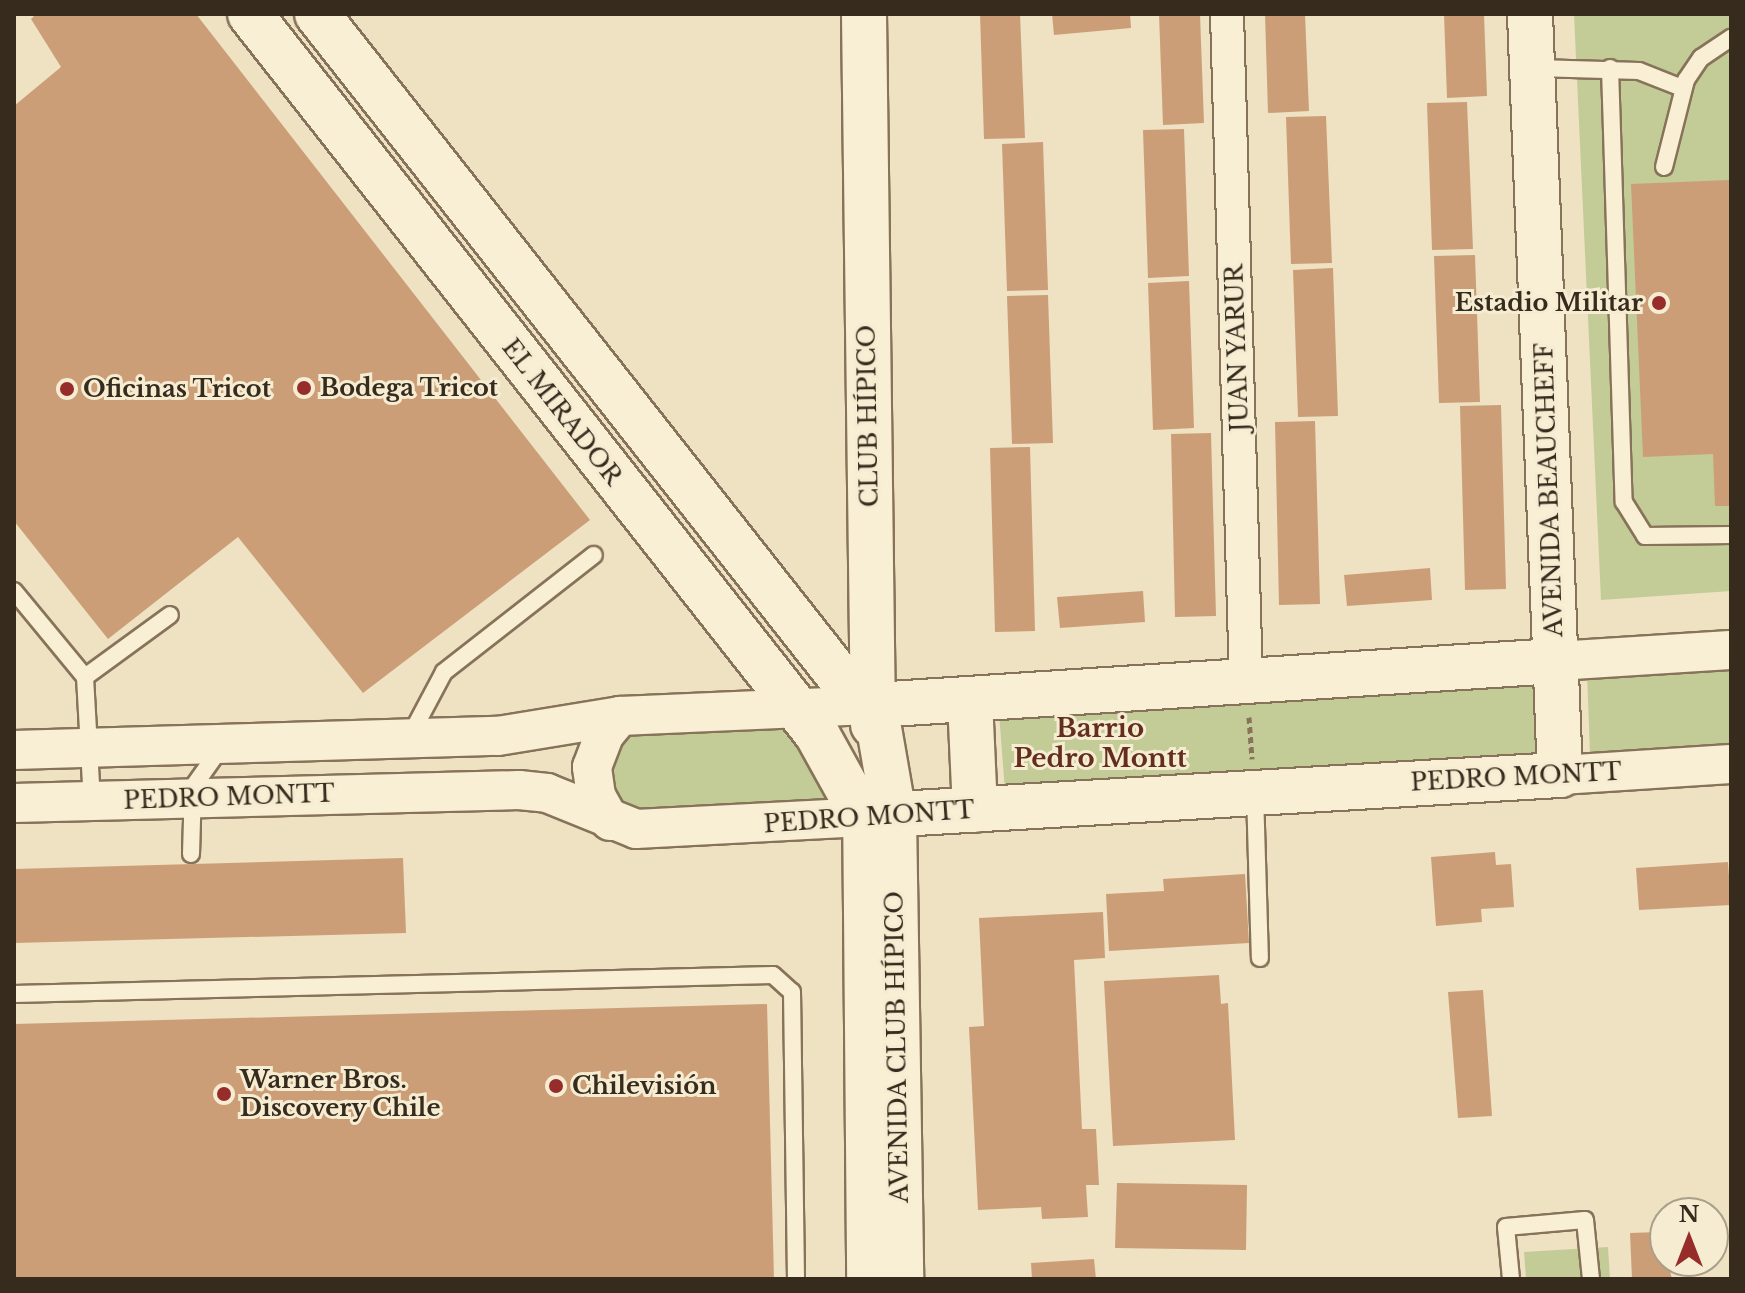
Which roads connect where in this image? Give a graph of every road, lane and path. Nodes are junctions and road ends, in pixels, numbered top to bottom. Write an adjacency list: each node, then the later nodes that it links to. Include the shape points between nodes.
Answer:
1 (250, 14): 11 (main road, EL MIRADOR)
2 (317, 14): 9 (main road)
3 (864, 14): 17 (main road, CLUB HÍPICO)
4 (1227, 14): 22 (street, JUAN YARUR)
5 (1530, 14): 8 (main road, AVENIDA BEAUCHEFF)
6 (1731, 38): 10 (lane, via 1701,58)
7 (1610, 68): 8 (lane); 10 (lane); 13 (lane, via 1624,502 1645,536)
8 (1532, 69): 20 (main road, AVENIDA BEAUCHEFF)
9 (369, 80): 11 (main road); 18 (main road)
10 (1682, 88): 12 (lane)
11 (328, 113): 25 (main road, EL MIRADOR)
12 (1664, 167)
13 (1731, 535)
14 (594, 555): 27 (lane, via 444,672)
15 (14, 591): 21 (lane)
16 (170, 615): 21 (lane)
17 (872, 617): 18 (main road, via 835,635); 24 (main road, CLUB HÍPICO)
18 (806, 635): 24 (main road, via 842,680)
19 (1731, 650): 20 (street)
20 (1556, 661): 22 (main road); 32 (main road, AVENIDA BEAUCHEFF)
21 (85, 677): 29 (lane)
22 (1246, 681): 23 (main road); 33 (path)
23 (970, 700): 24 (main road); 37 (main road)
24 (875, 705): 25 (street); 38 (main road, CLUB HÍPICO)
25 (798, 709): 26 (street); 38 (main road, EL MIRADOR)
26 (620, 716): 27 (street, via 539,733); 39 (street, via 592,767 596,796)
27 (409, 739): 28 (street)
28 (228, 744): 29 (street); 34 (lane, via 205,764)
29 (87, 748): 30 (street); 35 (lane)
30 (14, 750)
31 (1731, 764): 32 (street, PEDRO MONTT)
32 (1560, 775): 33 (main road, PEDRO MONTT)
33 (1255, 792): 37 (main road, PEDRO MONTT); 41 (lane)
34 (190, 798): 35 (street, PEDRO MONTT); 39 (street, PEDRO MONTT, via 534,790); 40 (lane)
35 (92, 801): 36 (street, PEDRO MONTT)
36 (14, 803)
37 (975, 810): 38 (main road, PEDRO MONTT)
38 (878, 816): 39 (street, PEDRO MONTT, via 654,829); 43 (main road, AVENIDA CLUB HÍPICO)
39 (610, 821)
40 (191, 854)
41 (1260, 958)
42 (14, 994): 44 (lane, via 773,975 792,992)
43 (884, 1221): 45 (main road, AVENIDA CLUB HÍPICO); 46 (main road, AVENIDA CLUB HÍPICO)
44 (796, 1279)
45 (869, 1279)
46 (901, 1279)
47 (1511, 1279): 48 (lane, via 1506,1227 1585,1220)
48 (1591, 1279)

